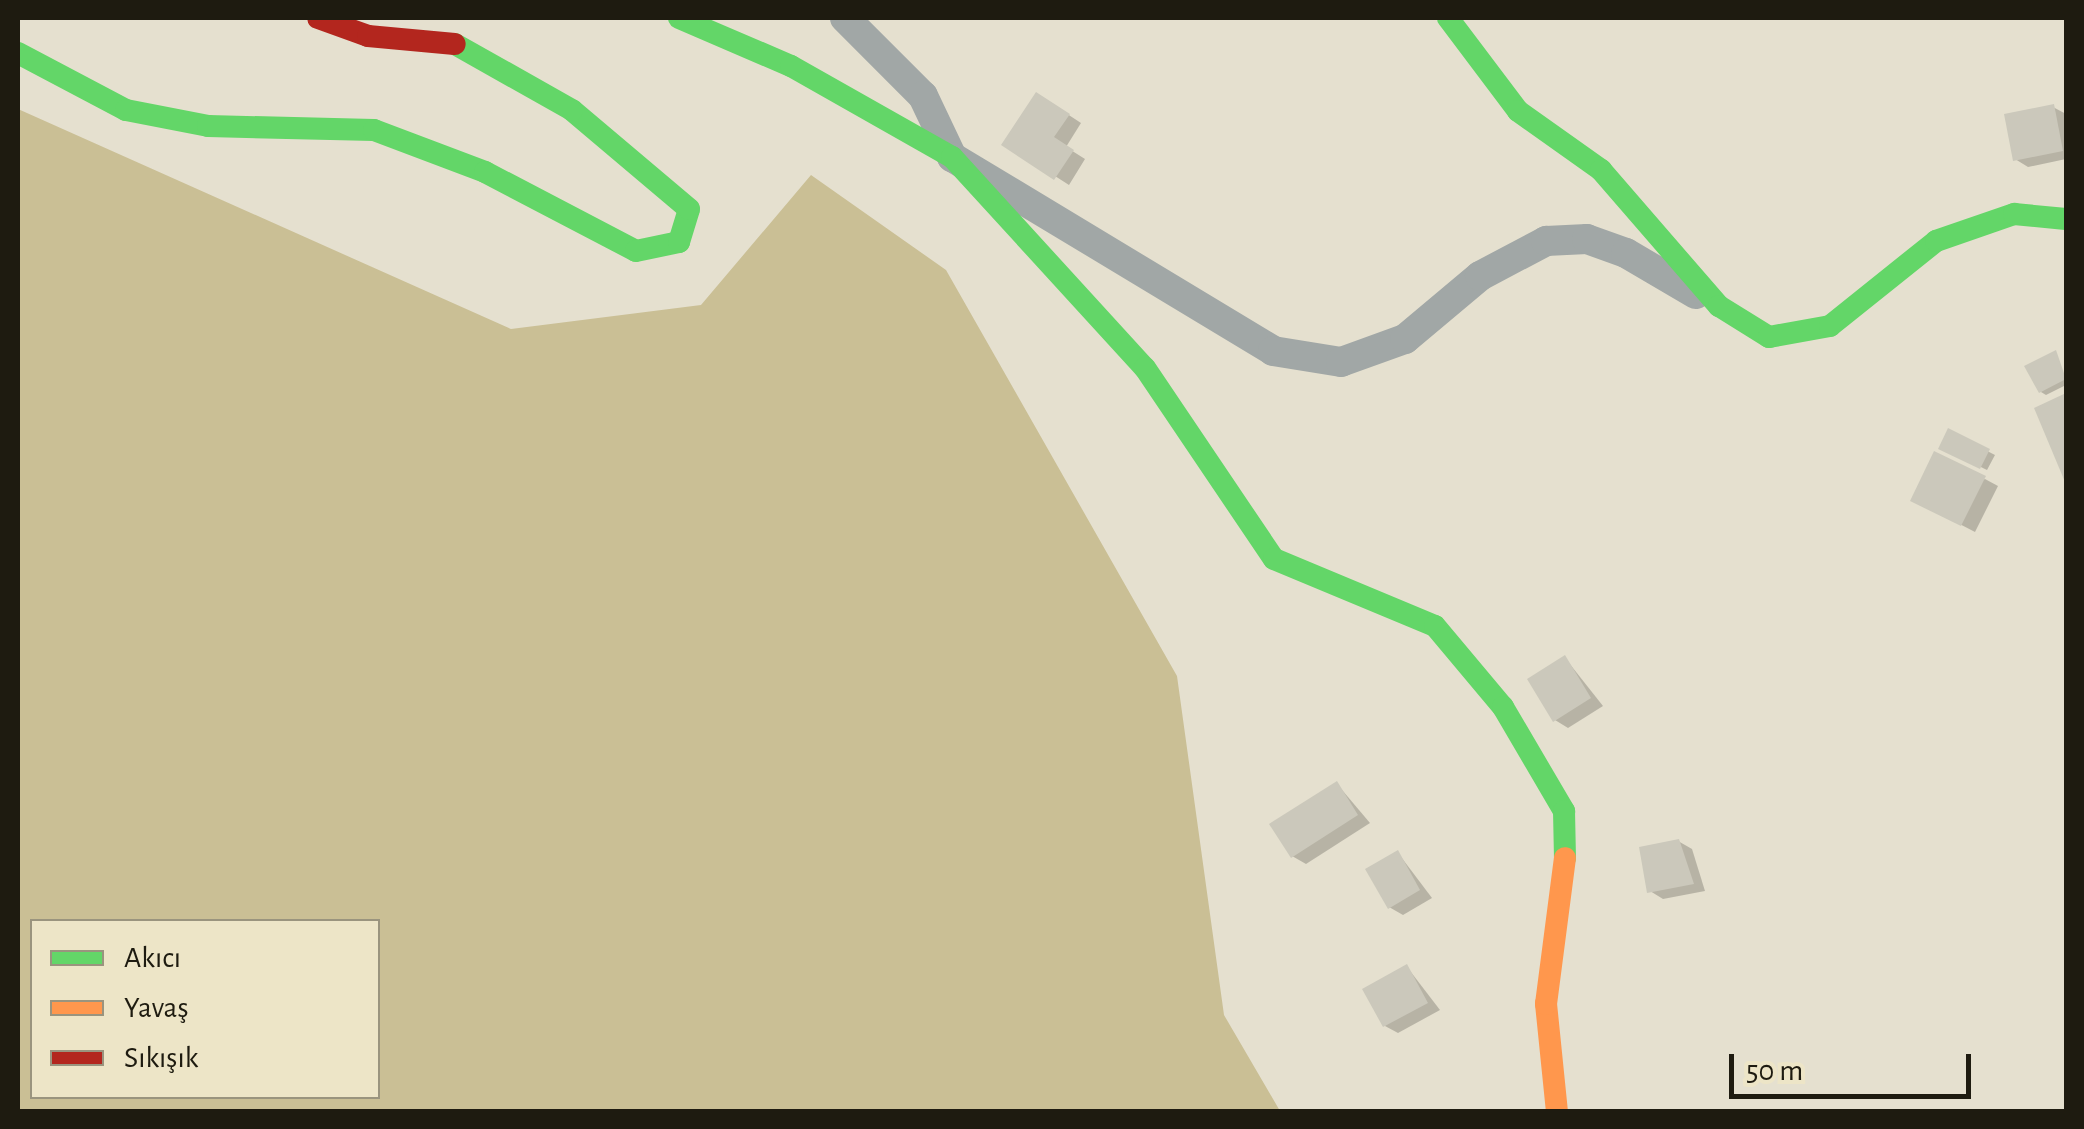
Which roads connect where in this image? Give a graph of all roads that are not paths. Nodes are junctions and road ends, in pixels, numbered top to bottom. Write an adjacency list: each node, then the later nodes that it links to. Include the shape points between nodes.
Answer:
1 (318, 18): 5 (street, via 368,36 452,42 572,110 690,209 678,242 636,251 485,172 374,130 208,126 126,110)
2 (679, 18): 6 (street, via 790,66)
3 (845, 18): 6 (street, via 923,96)
4 (1448, 18): 8 (street, via 1518,111 1601,170)
5 (18, 53)
6 (952, 157): 8 (street, via 1273,351 1341,362 1405,339 1480,276 1546,241 1586,239 1626,253); 9 (street, via 1145,368 1274,559 1435,626 1503,707 1564,812 1566,898 1546,1004)
7 (2066, 219): 8 (street, via 2014,214 1936,242 1830,326 1769,337)
8 (1719, 306)
9 (1557, 1112)

